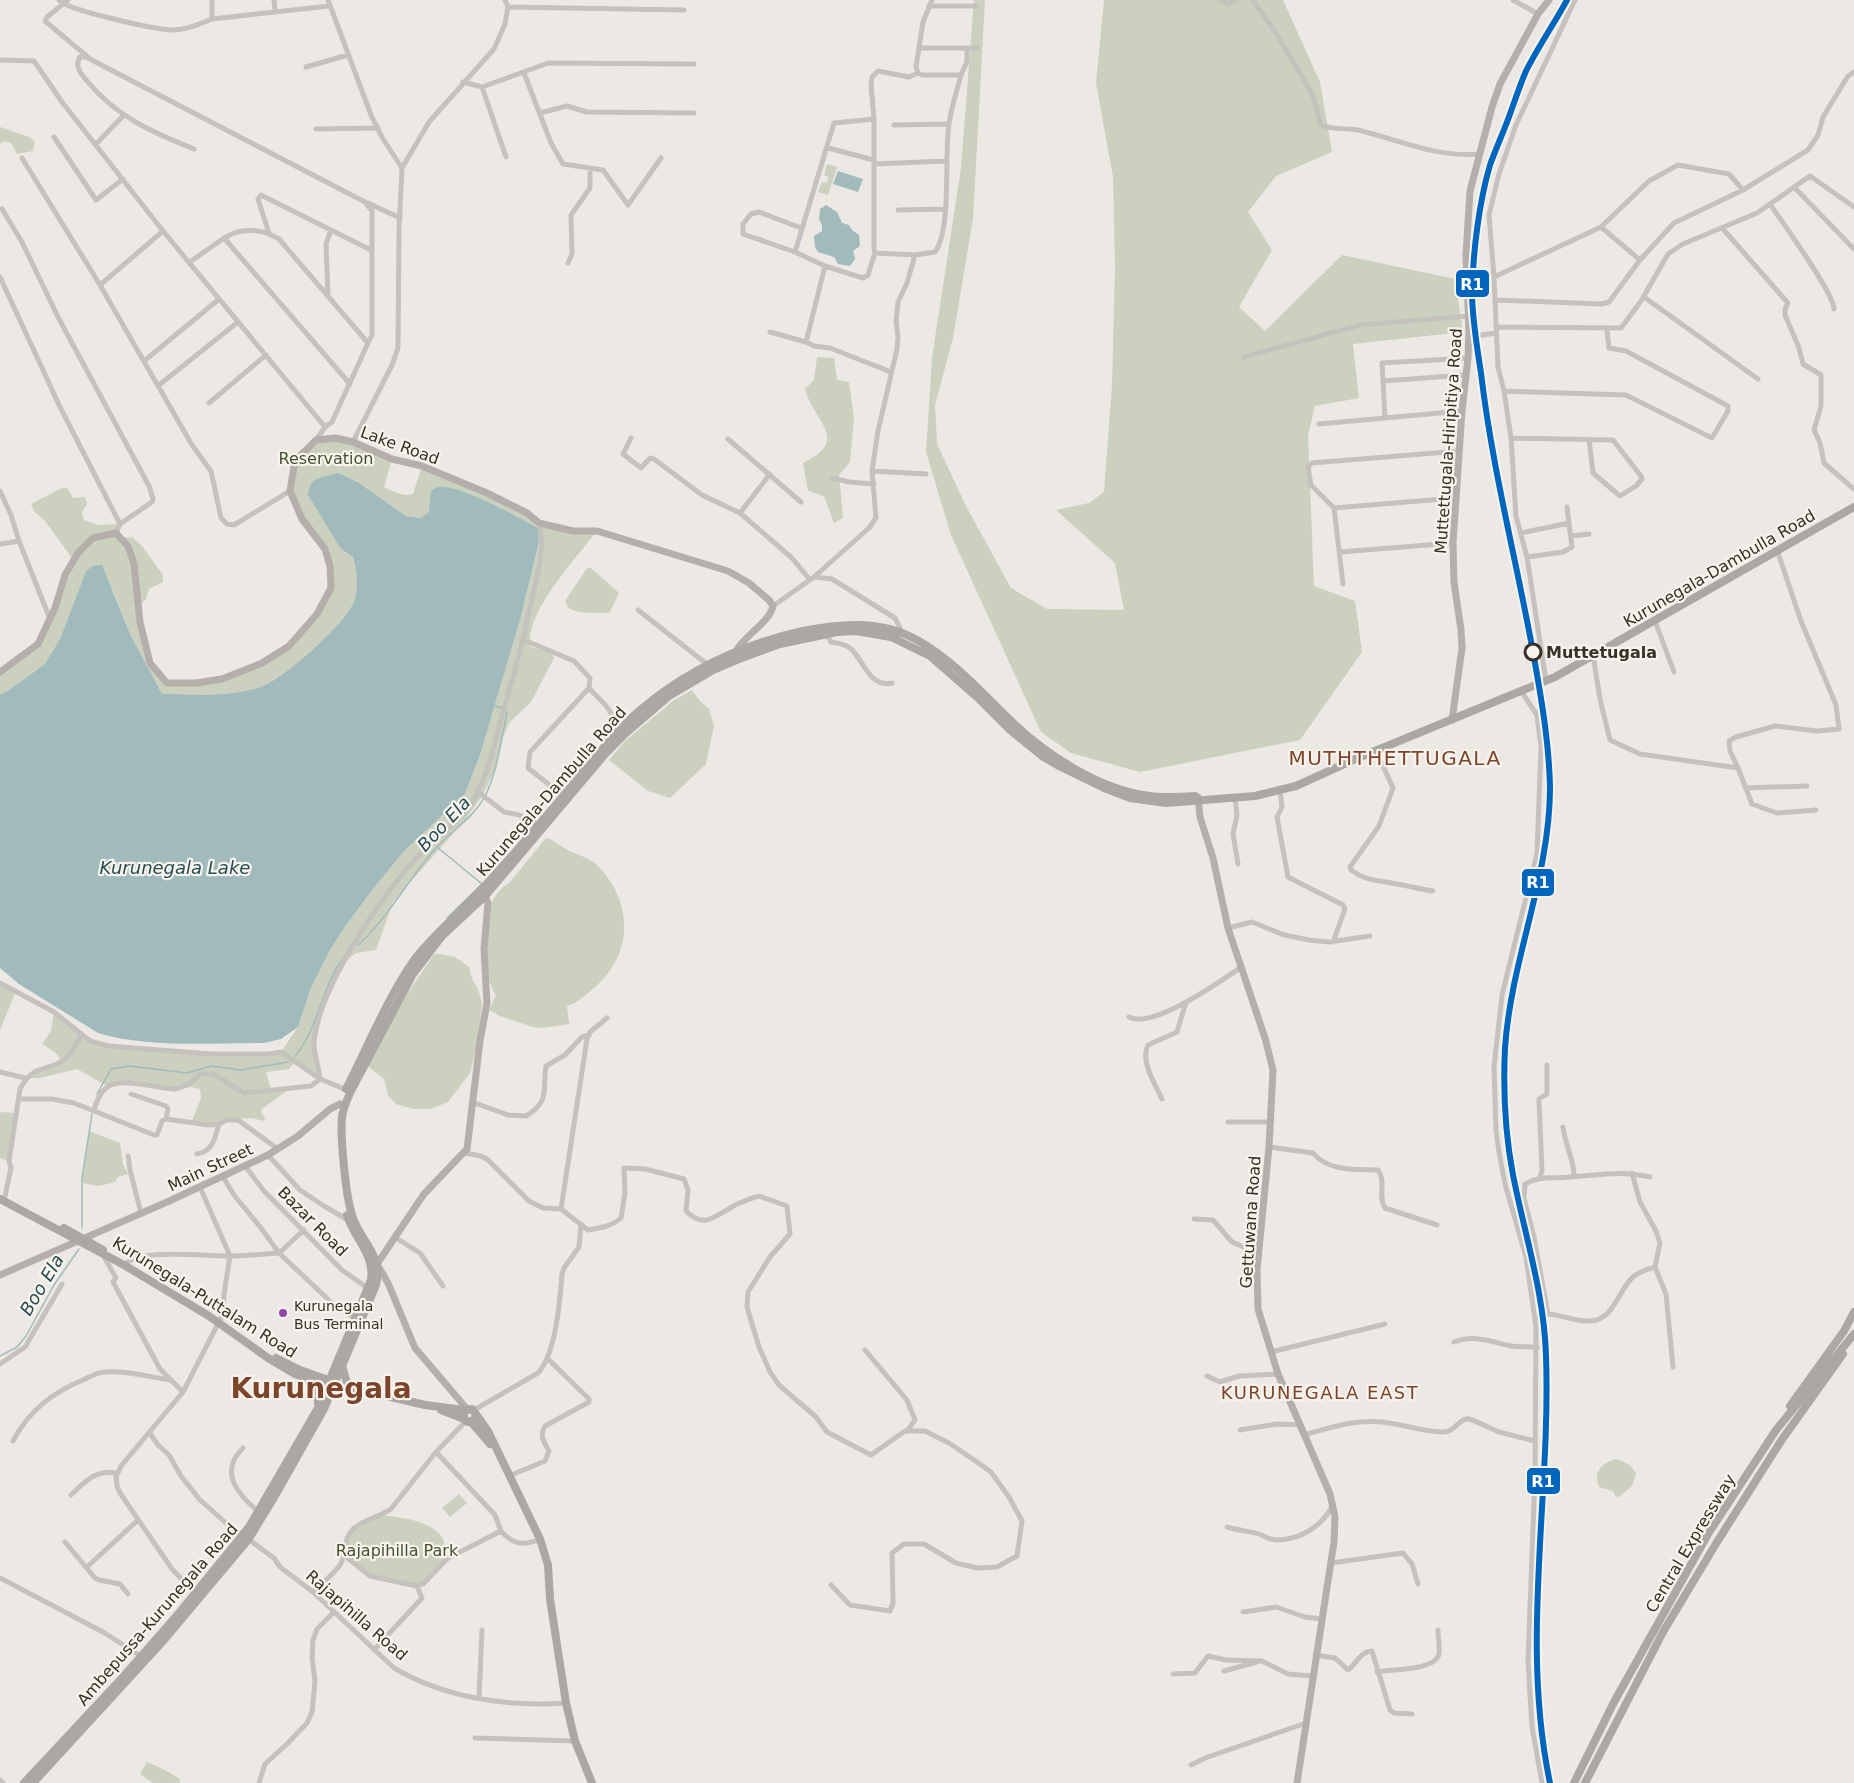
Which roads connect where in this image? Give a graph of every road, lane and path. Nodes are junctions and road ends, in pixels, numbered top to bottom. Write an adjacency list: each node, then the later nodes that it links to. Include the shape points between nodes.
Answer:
1 (212, 0): 18 (street)
2 (274, 0): 16 (street)
3 (505, 0): 14 (street)
4 (1220, 0): 5 (street, via 1228,4)
5 (1235, 0)
6 (1252, 0): 45 (street, via 1313,96 1321,125 1355,129 1404,145 1460,156)
7 (1513, 0): 17 (street)
8 (1549, 0): 17 (main road, Muttettugala-Hiripitiya Road)
9 (1575, 0): 80 (street, via 1530,91 1499,174 1489,215)
10 (64, 1): 18 (street, via 84,11 163,29 201,25); 23 (street, via 45,21)
11 (328, 3): 16 (street); 22 (street)
12 (931, 3): 13 (street); 19 (street, via 922,22)
13 (976, 6)
14 (508, 7): 15 (street); 31 (street, via 506,24 494,49)
15 (684, 10)
16 (274, 11): 18 (street)
17 (1538, 15): 45 (main road, Muttettugala-Hiripitiya Road, via 1500,84)
18 (212, 18)
19 (919, 48): 20 (street); 29 (street)
20 (967, 48): 21 (street); 30 (street)
21 (977, 48)
22 (348, 55): 26 (street); 39 (street)
23 (91, 59): 35 (street, via 80,57 81,74); 56 (street)
24 (0, 60): 42 (street, via 34,61)
25 (694, 64): 28 (street, via 548,63)
26 (306, 67)
27 (1854, 72): 55 (street, via 1823,117 1808,150)
28 (524, 73): 32 (street); 33 (street)
29 (918, 73): 30 (street); 36 (street, via 909,77 883,71 874,74 870,85)
30 (962, 75): 37 (street)
31 (463, 82): 32 (street); 51 (street, via 429,122)
32 (482, 87): 46 (street)
33 (540, 113): 34 (street, via 567,106 587,112); 52 (street, via 563,164)
34 (694, 113)
35 (123, 116): 42 (street); 44 (street)
36 (874, 118): 43 (street, via 834,123); 50 (street)
37 (949, 124): 38 (street); 49 (street)
38 (894, 125)
39 (378, 128): 40 (street); 51 (street)
40 (316, 129)
41 (54, 137): 53 (street, via 96,200)
42 (96, 144): 53 (street)
43 (828, 148): 50 (street); 64 (street)
44 (194, 149)
45 (1480, 154): 87 (main road, Muttettugala-Hiripitiya Road, via 1466,226)
46 (506, 157)
47 (22, 158): 81 (street)
48 (660, 158): 52 (street, via 628,205 603,170)
49 (947, 161): 50 (street); 60 (street)
50 (874, 162): 73 (street)
51 (402, 168): 62 (street)
52 (590, 168): 77 (street, via 590,188 571,215 572,254)
53 (123, 179): 67 (street)
54 (1794, 187): 57 (street); 58 (street, via 1810,176); 70 (street)
55 (1743, 190): 63 (street, via 1729,174 1678,165 1649,182); 75 (street, via 1674,223)
56 (361, 200): 62 (street); 71 (street, via 372,211)
57 (1770, 204): 65 (street); 86 (street, via 1817,275)
58 (1854, 207)
59 (2, 209): 134 (street, via 149,486 152,502)
60 (945, 209): 61 (street); 74 (street, via 939,247 935,252)
61 (898, 210)
62 (399, 218): 116 (street, via 398,348)
63 (1601, 227): 75 (street); 80 (street)
64 (801, 228): 72 (street); 72 (street, via 759,212 751,214 743,224 743,234)
65 (1723, 229): 83 (street, via 1668,254); 123 (street, via 1788,303 1785,315 1803,364 1821,375 1821,406 1814,430 1824,463)
66 (331, 230): 68 (street, via 261,195 258,199); 71 (street); 82 (street, via 327,244)
67 (163, 231): 76 (street); 81 (street)
68 (269, 233): 69 (street, via 249,230); 82 (street, via 279,239)
69 (224, 238): 76 (street); 103 (street)
70 (1854, 249)
71 (371, 250): 94 (street, via 372,335)
72 (795, 252): 78 (street)
73 (875, 253): 74 (street); 78 (street, via 868,275 863,278)
74 (915, 255): 99 (street, via 898,302 897,349)
75 (1640, 260): 85 (street, via 1605,304)
76 (190, 262): 84 (street)
77 (568, 263)
78 (825, 266): 93 (street)
79 (0, 276): 134 (street, via 60,407)
80 (1494, 277): 85 (street)
81 (100, 285): 98 (street)
82 (328, 297): 94 (street)
83 (1644, 297): 90 (street, via 1624,326); 101 (street)
84 (218, 300): 88 (street); 98 (street)
85 (1495, 300): 89 (street)
86 (1834, 309)
87 (1469, 316): 92 (main road, Muttettugala-Hiripitiya Road); 96 (street, via 1360,325)
88 (238, 322): 95 (street); 104 (street)
89 (1496, 330): 90 (street); 92 (street); 105 (street)
90 (1607, 330): 105 (street, via 1609,348 1626,351 1728,406 1712,438 1626,395)
91 (770, 332): 93 (street)
92 (1469, 337): 97 (main road, Muttettugala-Hiripitiya Road)
93 (806, 342): 99 (street)
94 (368, 343): 103 (street)
95 (266, 355): 106 (street); 110 (street)
96 (1244, 357)
97 (1468, 358): 100 (main road, Muttettugala-Hiripitiya Road); 102 (street, via 1384,362)
98 (144, 361): 104 (street)
99 (891, 372): 118 (street)
100 (1465, 375): 102 (street); 107 (main road, Muttettugala-Hiripitiya Road)
101 (1758, 379)
102 (1383, 381): 108 (street)
103 (350, 384): 110 (street, via 332,422)
104 (159, 385): 125 (street, via 211,471 221,518 227,524 234,525)
105 (1503, 391): 112 (street)
106 (209, 403)
107 (1462, 411): 108 (street); 117 (main road, Muttettugala-Hiripitiya Road)
108 (1385, 418): 109 (street)
109 (1319, 424)
110 (325, 427): 115 (street)
111 (631, 438): 131 (street, via 623,454 641,468 650,458 702,495)
112 (1511, 438): 114 (street); 136 (street, via 1516,516)
113 (728, 439): 119 (street)
114 (1589, 439): 114 (street, via 1613,441 1641,476 1636,486 1620,496 1593,473)
115 (316, 440): 116 (main road, Lake Road, via 336,438); 125 (main road, via 295,461)
116 (353, 442): 132 (main road, Lake Road, via 465,483 527,513)
117 (1459, 451): 126 (main road, Muttettugala-Hiripitiya Road); 130 (street, via 1312,463 1308,467 1311,485)
118 (872, 471): 120 (street); 122 (street)
119 (770, 474): 127 (street); 131 (street)
120 (926, 474)
121 (832, 478): 122 (street)
122 (874, 484): 145 (street, via 876,518)
123 (1854, 489)
124 (0, 491): 139 (street)
125 (290, 491): 135 (main road, via 302,519 325,549 331,588 318,614 289,646 262,663 222,679 167,683 157,674 150,663 140,622 134,564 128,546)
126 (1455, 498): 130 (street); 140 (main road, Muttettugala-Hiripitiya Road)
127 (801, 502)
128 (1567, 507): 133 (street)
129 (1854, 507): 142 (highway, Kurunegala-Dambulla Road)
130 (1334, 508): 143 (street)
131 (740, 513): 145 (street)
132 (539, 523): 147 (main road, Lake Road, via 573,531 597,531 728,571 756,588); 153 (street, via 542,533 537,582)
133 (1569, 523): 136 (street); 138 (street)
134 (120, 524): 135 (street)
135 (116, 533): 149 (main road, via 93,538 78,553 65,575)
136 (1521, 533): 144 (street)
137 (1589, 534): 138 (street)
138 (1571, 536): 144 (street, via 1572,547 1563,552)
139 (19, 541): 141 (street); 149 (street)
140 (1453, 543): 143 (street); 163 (main road, Muttettugala-Hiripitiya Road, via 1462,648)
141 (0, 544)
142 (1777, 550): 150 (highway, Kurunegala-Dambulla Road); 166 (street, via 1836,705 1839,729 1775,726 1736,737 1729,741)
143 (1340, 552): 146 (street)
144 (1527, 557): 159 (street)
145 (812, 578): 147 (street); 152 (street, via 832,579 895,618)
146 (1343, 584)
147 (773, 606): 154 (main road, via 769,616 745,637)
148 (638, 610): 156 (street)
149 (50, 619): 157 (main road, via 38,644)
150 (1655, 621): 155 (highway, Kurunegala-Dambulla Road); 158 (street)
151 (826, 634): 152 (highway, Kurunegala-Dambulla Road, via 856,631); 154 (highway, Kurunegala-Dambulla Road); 160 (street, via 831,642 848,646 874,680)
152 (902, 637): 154 (highway, Kurunegala-Dambulla Road, via 883,627 828,626 783,636); 174 (highway, Kurunegala-Dambulla Road, via 930,656 1021,740 1059,766 1130,798 1166,803)
153 (524, 640): 161 (street, via 574,661 590,678); 171 (street)
154 (737, 655): 156 (highway, Kurunegala-Dambulla Road); 164 (highway, Kurunegala-Dambulla Road, via 669,696)
155 (1593, 655): 159 (highway, Kurunegala-Dambulla Road); 166 (street, via 1610,740 1640,754)
156 (708, 664): 164 (highway, Kurunegala-Dambulla Road, via 638,712)
157 (0, 672)
158 (1674, 672)
159 (1546, 681): 162 (highway, Kurunegala-Dambulla Road)
160 (892, 683)
161 (589, 688): 164 (street); 173 (street, via 530,752 528,768)
162 (1521, 691): 163 (highway, Kurunegala-Dambulla Road); 242 (street, via 1536,715 1541,747 1537,853 1502,994 1494,1067 1499,1152 1526,1257)
163 (1452, 720): 165 (highway, Kurunegala-Dambulla Road)
164 (624, 731): 173 (highway, Kurunegala-Dambulla Road)
165 (1376, 751): 168 (highway, Kurunegala-Dambulla Road, via 1296,786); 178 (street, via 1393,788 1379,826 1351,870 1370,880)
166 (1738, 768): 169 (street)
167 (1806, 786): 169 (street)
168 (1280, 788): 170 (highway, Kurunegala-Dambulla Road); 182 (street, via 1282,807 1277,817 1288,877 1345,909)
169 (1745, 788): 175 (street, via 1752,804 1777,813)
170 (1266, 791): 172 (highway, Kurunegala-Dambulla Road); 174 (highway, Kurunegala-Dambulla Road)
171 (482, 795): 176 (street, via 504,812); 193 (street, via 422,852 385,896 344,962 317,1026 314,1046)
172 (1235, 797): 174 (highway, Kurunegala-Dambulla Road); 177 (street, via 1233,834)
173 (565, 798): 176 (highway, Kurunegala-Dambulla Road)
174 (1198, 798): 180 (main road, Gettuwana Road)
175 (1816, 810)
176 (541, 827): 179 (highway, Kurunegala-Dambulla Road)
177 (1238, 864)
178 (1433, 891)
179 (483, 893): 194 (highway, Kurunegala-Dambulla Road, via 441,936 413,974); 198 (main road, via 488,908 484,960 487,1003)
180 (1228, 928): 182 (street, via 1252,922 1292,937); 183 (main road, Gettuwana Road)
181 (1370, 936): 182 (street)
182 (1333, 942)
183 (1240, 968): 185 (street); 203 (main road, Gettuwana Road, via 1272,1064)
184 (0, 983): 188 (street, via 38,1002)
185 (1186, 1002): 186 (street, via 1157,1016); 197 (street, via 1177,1032 1146,1049 1148,1068)
186 (1128, 1017)
187 (607, 1018): 189 (street)
188 (82, 1034): 192 (street, via 66,1058); 193 (street, via 90,1041 108,1046 211,1054 281,1052)
189 (589, 1035): 198 (street, via 546,1066 542,1103 526,1116 508,1115); 220 (street)
190 (1547, 1065): 215 (street, via 1547,1094 1539,1099)
191 (0, 1072): 192 (street)
192 (25, 1078): 196 (street)
193 (320, 1079): 194 (street); 200 (street, via 311,1086 244,1093 213,1074 200,1074 192,1083 175,1089 119,1083 104,1089)
194 (348, 1091): 199 (highway, Kurunegala-Dambulla Road); 234 (highway, Kurunegala-Dambulla Road, via 342,1122 349,1205)
195 (131, 1094): 201 (street, via 166,1106)
196 (19, 1099): 200 (street, via 74,1102); 219 (street, via 11,1168)
197 (1162, 1099)
198 (472, 1101): 208 (main road)
199 (340, 1104): 207 (main road, Main Street); 223 (highway, Kurunegala-Dambulla Road, via 338,1143)
200 (94, 1110): 201 (street, via 154,1135 158,1135)
201 (166, 1119): 204 (street)
202 (1228, 1122): 203 (street)
203 (1271, 1122): 206 (main road, Gettuwana Road)
204 (219, 1124): 207 (street, via 238,1120); 209 (street, via 212,1146)
205 (1563, 1127): 216 (street, via 1574,1168)
206 (1269, 1147): 225 (street, via 1313,1153 1338,1168 1378,1170 1385,1208); 230 (main road, Gettuwana Road)
207 (278, 1149): 210 (main road, Main Street)
208 (465, 1153): 220 (street, via 488,1160 529,1201 543,1208); 227 (main road, via 424,1194)
209 (197, 1154)
210 (268, 1155): 212 (main road, Main Street); 223 (street, via 300,1190)
211 (128, 1156): 221 (street)
212 (245, 1166): 214 (main road, Main Street); 226 (street, Bazar Road)
213 (1632, 1173): 216 (street); 217 (street); 235 (street, via 1640,1202 1660,1243)
214 (223, 1177): 218 (main road, Main Street); 229 (street)
215 (1540, 1177): 216 (street); 241 (street, via 1525,1184 1524,1198)
216 (1572, 1177)
217 (1650, 1177)
218 (200, 1187): 221 (main road, Main Street); 232 (street)
219 (2, 1198): 228 (highway, Kurunegala-Puttalam Road)
220 (561, 1209): 224 (street)
221 (141, 1213): 228 (main road, Main Street)
222 (1194, 1219): 230 (street, via 1213,1220 1232,1242)
223 (348, 1220): 239 (highway, Kurunegala-Dambulla Road, via 371,1262)
224 (581, 1224): 251 (street, via 579,1247 562,1274); 267 (street, via 588,1230 595,1229 621,1218 624,1168 684,1179 688,1190 686,1211 694,1219 709,1220 759,1196 787,1206 790,1234 748,1292 752,1326 770,1372 827,1432 871,1455)
225 (1437, 1225)
226 (304, 1230): 229 (street); 239 (street, Bazar Road, via 342,1270)
227 (396, 1238): 234 (main road); 238 (street, via 420,1252)
228 (79, 1239): 231 (highway, Kurunegala-Puttalam Road); 233 (highway, Kurunegala-Puttalam Road); 236 (main road, Main Street)
229 (279, 1253): 232 (street); 243 (street, via 332,1303)
230 (1258, 1253): 250 (main road, Gettuwana Road, via 1258,1308)
231 (104, 1255): 233 (highway, Kurunegala-Puttalam Road); 258 (street, via 126,1308)
232 (230, 1256): 233 (street, via 154,1256); 244 (street)
233 (126, 1263): 244 (highway, Kurunegala-Puttalam Road)
234 (377, 1264): 239 (highway, Kurunegala-Dambulla Road, via 377,1279); 263 (main road, via 415,1348)
235 (1655, 1267): 241 (street, via 1634,1276 1609,1311 1597,1320); 254 (street, via 1666,1294)
236 (0, 1275)
237 (62, 1284): 252 (street, via 25,1347)
238 (443, 1286)
239 (371, 1289): 243 (highway, Kurunegala-Dambulla Road)
240 (1854, 1312): 266 (highway)
241 (1548, 1314): 242 (street)
242 (1536, 1319): 248 (street)
243 (358, 1320): 253 (highway, Kurunegala-Dambulla Road)
244 (220, 1321): 256 (highway, Kurunegala-Puttalam Road); 261 (street)
245 (1385, 1324): 250 (street)
246 (1854, 1334): 266 (highway, Central Expressway); 322 (highway, Central Expressway, via 1837,1365 1781,1441 1663,1632)
247 (1454, 1342): 248 (street, via 1482,1338 1515,1347)
248 (1537, 1347): 271 (street)
249 (866, 1350): 267 (street, via 907,1400 915,1420)
250 (1271, 1352): 255 (main road, Gettuwana Road)
251 (548, 1359): 263 (street, via 538,1373); 275 (street, via 589,1402 545,1426 541,1432 549,1451 545,1461)
252 (0, 1364)
253 (338, 1364): 256 (highway, via 325,1373); 259 (highway, Kurunegala-Dambulla Road); 260 (highway, via 347,1383)
254 (1673, 1367)
255 (1278, 1374): 257 (street, via 1239,1376 1226,1382); 264 (main road, Gettuwana Road)
256 (306, 1375): 259 (highway, Kurunegala-Puttalam Road); 262 (highway, via 317,1390)
257 (1207, 1377)
258 (170, 1380): 261 (street); 270 (street, via 102,1372 66,1387 39,1406)
259 (331, 1384): 260 (highway, Kurunegala-Puttalam Road); 262 (highway, Ambepussa-Kurunegala Road)
260 (357, 1391): 262 (highway, via 336,1396); 263 (highway, Kurunegala-Puttalam Road)
261 (183, 1392): 268 (street)
262 (321, 1408): 278 (highway, Ambepussa-Kurunegala Road); 282 (highway, Ambepussa-Kurunegala Road, via 272,1501)
263 (469, 1415): 273 (street); 275 (highway, via 488,1431)
264 (1300, 1425): 265 (street); 269 (main road, Gettuwana Road)
265 (1240, 1430)
266 (1776, 1430): 321 (highway, Central Expressway, via 1696,1555)
267 (907, 1431): 290 (street, via 925,1431 991,1472 1022,1521 1017,1556 997,1567 977,1568 956,1563 924,1544 904,1544 892,1553 890,1611 850,1605)
268 (149, 1432): 274 (street); 282 (street, Rajapihilla Road, via 200,1500)
269 (1304, 1436): 271 (street, via 1367,1421 1446,1432 1468,1419); 277 (main road, Gettuwana Road)
270 (13, 1441)
271 (1535, 1441): 320 (street, via 1528,1661 1532,1734)
272 (243, 1448): 278 (street, via 230,1472 245,1501)
273 (436, 1452): 281 (street, via 495,1515); 285 (street, via 390,1509 353,1529)
274 (117, 1473): 276 (street, via 92,1476); 279 (street, via 117,1486)
275 (509, 1476): 283 (highway)
276 (71, 1495)
277 (1334, 1503): 280 (street, via 1318,1526 1287,1539 1268,1539); 286 (main road, Gettuwana Road)
278 (259, 1512): 282 (highway, Ambepussa-Kurunegala Road)
279 (138, 1520): 287 (street); 294 (street, via 172,1569)
280 (1227, 1527)
281 (501, 1531): 283 (street, via 509,1540 521,1544); 291 (street, via 448,1558)
282 (245, 1538): 292 (street, Rajapihilla Road); 294 (highway, Ambepussa-Kurunegala Road)
283 (540, 1539): 309 (highway, via 548,1565)
284 (65, 1542): 287 (street)
285 (344, 1555): 291 (street, via 370,1576); 292 (street)
286 (1331, 1563): 289 (street, via 1403,1553 1412,1564); 297 (main road, Gettuwana Road)
287 (87, 1567): 293 (street, via 99,1580 120,1584)
288 (0, 1578): 302 (street)
289 (1418, 1584)
290 (831, 1585)
291 (417, 1586): 300 (street, via 422,1598)
292 (313, 1592): 295 (street, Rajapihilla Road)
293 (128, 1594)
294 (198, 1596): 302 (highway, Ambepussa-Kurunegala Road); 316 (highway, Ambepussa-Kurunegala Road)
295 (334, 1612): 300 (street, Rajapihilla Road); 317 (street, via 317,1629 313,1640 315,1681 308,1723 264,1764)
296 (1243, 1612): 297 (street, via 1281,1607)
297 (1322, 1619): 301 (main road, Gettuwana Road)
298 (482, 1630): 308 (street)
299 (1438, 1630): 305 (street, via 1439,1653 1434,1661 1420,1667)
300 (374, 1650): 308 (street, Rajapihilla Road, via 409,1677 450,1693)
301 (1316, 1655): 305 (street, via 1335,1658 1347,1670 1370,1650); 307 (main road, Gettuwana Road)
302 (141, 1656): 315 (highway, Ambepussa-Kurunegala Road)
303 (1259, 1661): 304 (street); 306 (street, via 1208,1656 1195,1673); 307 (street, via 1288,1674)
304 (1224, 1671)
305 (1377, 1672): 310 (street, via 1390,1710)
306 (1173, 1674)
307 (1312, 1676): 311 (main road, Gettuwana Road)
308 (479, 1698): 309 (street, Rajapihilla Road, via 540,1705)
309 (566, 1703): 313 (highway)
310 (1412, 1714)
311 (1306, 1723): 314 (street); 319 (main road, Gettuwana Road)
312 (476, 1738): 313 (street)
313 (574, 1741): 318 (highway)
314 (1191, 1765)
315 (24, 1783)
316 (33, 1783)
317 (259, 1783)
318 (592, 1783)
319 (1297, 1783)
320 (1542, 1783)
321 (1574, 1783)
322 (1585, 1783)

